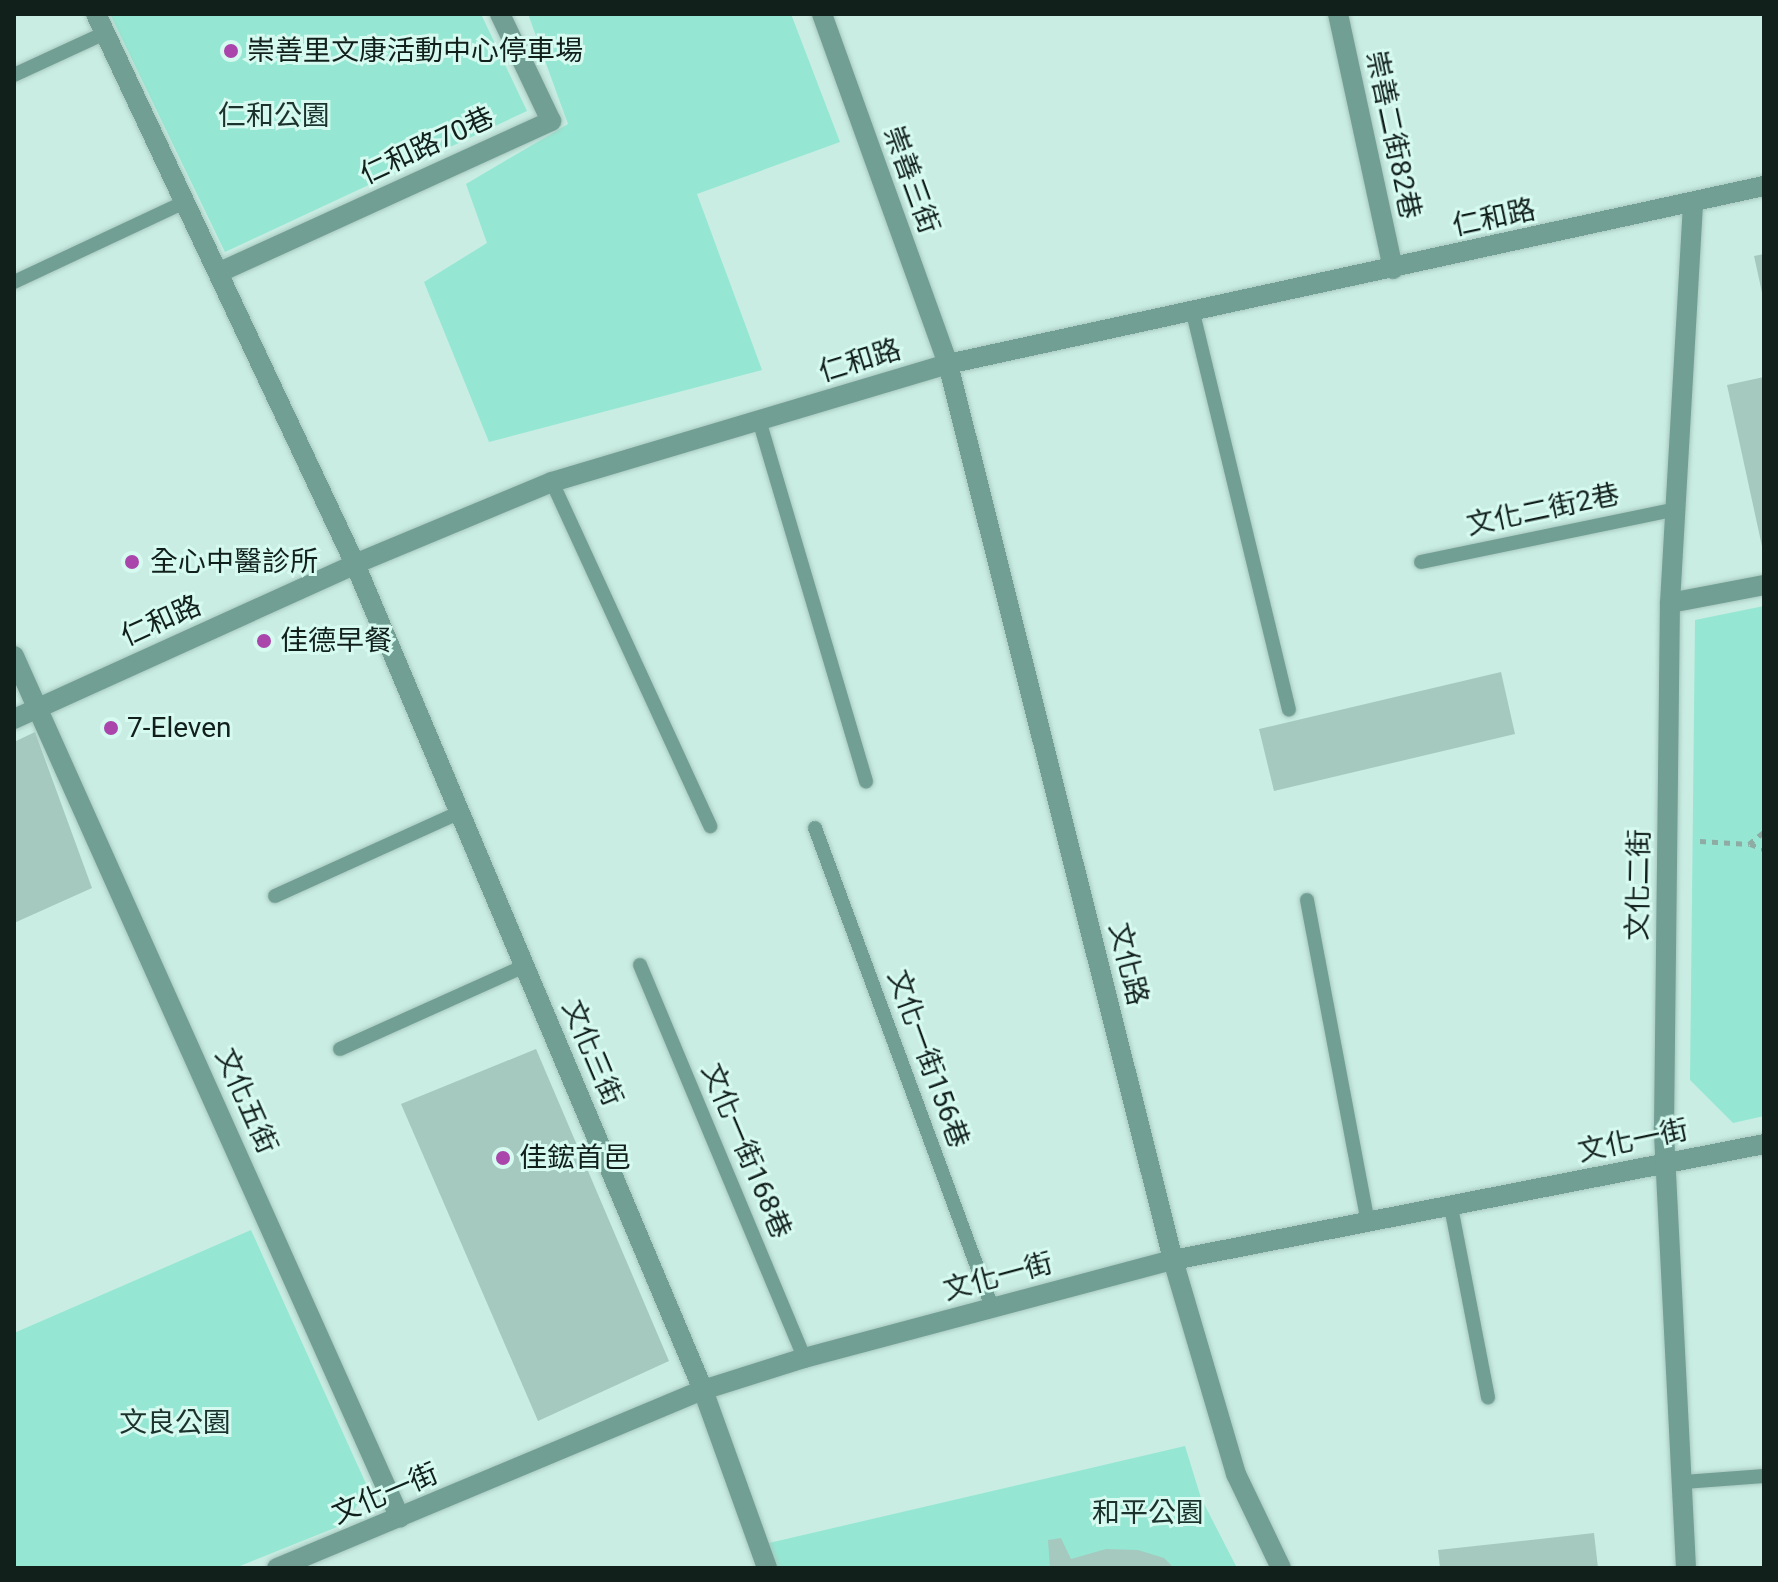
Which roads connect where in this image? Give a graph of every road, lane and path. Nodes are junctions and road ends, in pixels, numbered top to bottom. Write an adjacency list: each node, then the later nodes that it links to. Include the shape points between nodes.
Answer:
1 (96, 14): 5 (street)
2 (500, 14): 11 (street, 仁和路70巷, via 551,121)
3 (822, 14): 14 (street, 崇善三街)
4 (1338, 14): 10 (street, 崇善二街82巷)
5 (105, 33): 6 (lane); 8 (street)
6 (14, 75)
7 (1764, 186): 9 (street, 仁和路)
8 (187, 201): 11 (street); 12 (lane)
9 (1693, 202): 10 (street, 仁和路); 17 (street, 文化二街)
10 (1393, 269): 13 (street, 仁和路)
11 (220, 272): 19 (street)
12 (14, 282)
13 (1193, 313): 14 (street, 仁和路); 24 (lane)
14 (948, 364): 15 (street, 仁和路); 43 (street, 文化路)
15 (759, 420): 16 (street, 仁和路); 26 (lane)
16 (552, 482): 19 (street, 仁和路); 28 (lane)
17 (1676, 509): 18 (lane, 文化二街2巷); 21 (street, 文化二街)
18 (1421, 562)
19 (355, 564): 23 (street, 仁和路); 27 (street, 文化三街)
20 (1764, 585): 21 (street)
21 (1670, 603): 40 (street, 文化二街)
22 (14, 656): 23 (street, 文化五街)
23 (40, 707): 25 (street, 仁和路); 50 (street, 文化五街)
24 (1289, 710)
25 (14, 719)
26 (866, 781)
27 (458, 813): 34 (lane); 37 (street, 文化三街)
28 (710, 826)
29 (815, 828): 44 (lane, 文化一街156巷)
30 (1764, 832): 32 (path)
31 (1700, 841): 32 (path)
32 (1749, 844): 33 (path)
33 (1764, 849)
34 (275, 896)
35 (1307, 900): 42 (lane)
36 (640, 965): 45 (lane, 文化一街168巷)
37 (525, 966): 38 (lane); 46 (street, 文化三街)
38 (340, 1049)
39 (1764, 1144): 40 (street, 文化一街)
40 (1665, 1163): 41 (street, 文化一街); 49 (street, 文化二街)
41 (1451, 1207): 42 (street, 文化一街); 47 (lane)
42 (1368, 1224): 43 (street, 文化一街)
43 (1173, 1260): 44 (street, 文化一街); 53 (street, 文化路, via 1236,1474)
44 (992, 1307): 45 (street, 文化一街)
45 (804, 1358): 46 (street, 文化一街)
46 (703, 1390): 50 (street, 文化一街); 52 (street, 文化三街)
47 (1488, 1397)
48 (1764, 1476): 49 (lane)
49 (1684, 1482): 54 (street, 文化二街)
50 (400, 1518): 51 (street, 文化一街)
51 (277, 1568)
52 (767, 1568)
53 (1281, 1568)
54 (1686, 1568)

